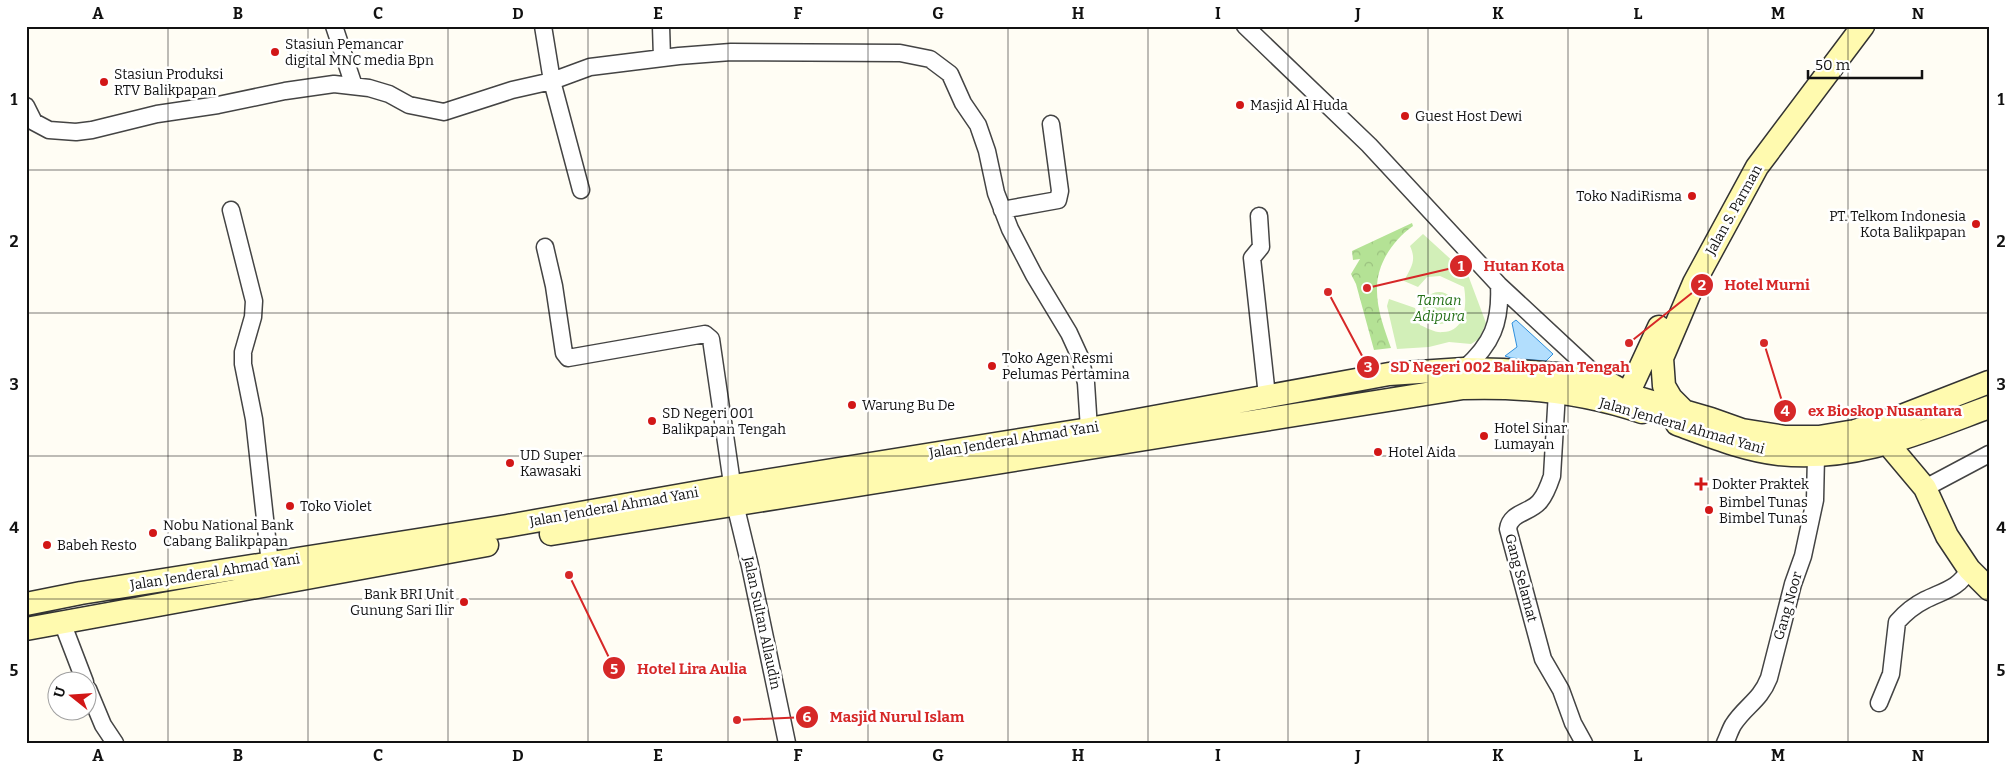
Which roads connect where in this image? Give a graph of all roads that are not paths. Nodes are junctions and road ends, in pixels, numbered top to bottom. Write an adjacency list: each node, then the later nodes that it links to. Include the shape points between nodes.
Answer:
1 (334, 26): 9 (street)
2 (543, 26): 8 (street)
3 (661, 26): 7 (street)
4 (1245, 26): 17 (street, via 1369,145)
5 (1845, 26): 22 (main road, Jalan S. Parman, via 1746,157 1680,279)
6 (1863, 26): 25 (main road, Jalan S. Parman, via 1757,167 1694,283 1662,358 1664,386)
7 (662, 58): 8 (street, via 590,67); 14 (street, via 764,52 900,53 930,59 950,74 963,103 978,125)
8 (552, 81): 9 (street, via 444,112 409,105 390,94); 12 (street)
9 (354, 86): 10 (street, via 334,84 285,91 76,132 49,130 34,122)
10 (27, 109)
11 (1051, 124): 14 (street, via 1060,191 1058,200)
12 (581, 190)
13 (231, 210): 32 (street, via 254,301 254,317 243,352 243,364 254,419)
14 (1002, 210): 26 (street, via 1016,243 1080,357 1086,383)
15 (1259, 216): 23 (street, via 1261,247 1252,258)
16 (546, 247): 31 (street, Jalan Sultan Allaudin, via 564,353 568,358 705,334 711,339)
17 (1499, 285): 18 (street, via 1500,307 1493,334); 19 (street)
18 (1464, 369): 19 (main road, Jalan Jenderal Ahmad Yani, via 1526,370); 23 (main road, Jalan Jenderal Ahmad Yani, via 1389,374)
19 (1598, 377): 22 (main road, Jalan Jenderal Ahmad Yani)
20 (1989, 382): 25 (main road, Jalan Jenderal Ahmad Yani, via 1899,417 1819,438 1785,437 1742,430)
21 (1557, 392): 29 (main road, Jalan Jenderal Ahmad Yani, via 1631,408 1740,445 1778,454); 31 (main road, Jalan Jenderal Ahmad Yani, via 1507,386 1463,388); 43 (street, Gang Selamat, via 1549,486 1540,502 1512,519 1508,529 1543,659)
22 (1628, 394): 25 (main road, Jalan Jenderal Ahmad Yani)
23 (1267, 396): 26 (main road, Jalan Jenderal Ahmad Yani)
24 (1989, 407): 27 (main road, Jalan Jenderal Ahmad Yani)
25 (1684, 411)
26 (1089, 428): 31 (main road, Jalan Jenderal Ahmad Yani)
27 (1888, 444): 29 (main road, Jalan Jenderal Ahmad Yani); 30 (main road)
28 (1989, 454): 30 (street)
29 (1816, 456): 44 (street, Gang Noor, via 1815,500 1769,678 1758,699 1733,724)
30 (1925, 488): 33 (main road, via 1947,536)
31 (734, 495): 32 (main road, Jalan Jenderal Ahmad Yani, via 507,526); 36 (main road, Jalan Jenderal Ahmad Yani, via 529,537); 42 (street, Jalan Sultan Allaudin)
32 (270, 564): 35 (main road, Jalan Jenderal Ahmad Yani)
33 (1970, 569): 34 (main road); 39 (street, via 1956,586 1924,600 1897,622 1891,674)
34 (1989, 589)
35 (26, 604)
36 (62, 622): 37 (main road, Jalan Jenderal Ahmad Yani); 38 (street)
37 (26, 629)
38 (81, 672)
39 (1879, 703)
40 (98, 713): 41 (street)
41 (115, 743)
42 (787, 743)
43 (1584, 743)
44 (1725, 743)

